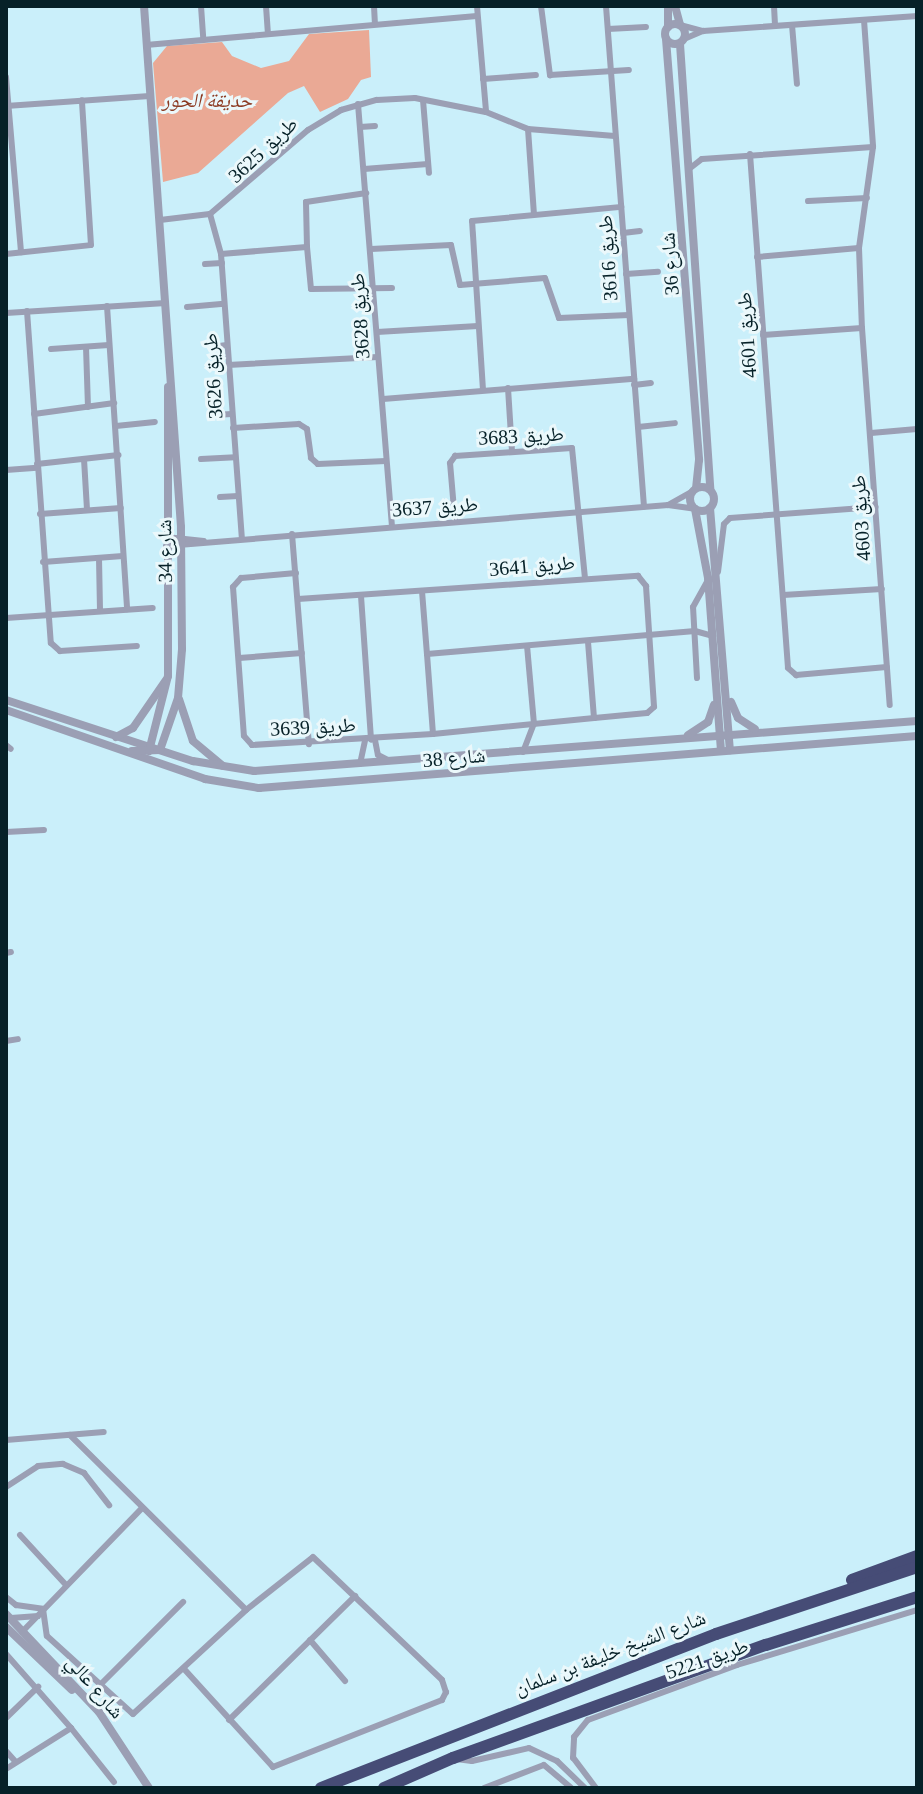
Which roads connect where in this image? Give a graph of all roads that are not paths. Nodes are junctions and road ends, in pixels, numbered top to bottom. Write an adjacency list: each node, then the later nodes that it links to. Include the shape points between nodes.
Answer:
1 (144, 6): 26 (street, شارع 34)
2 (201, 6): 23 (street)
3 (266, 6): 22 (street)
4 (374, 6): 14 (street)
5 (477, 6): 11 (street)
6 (541, 6): 28 (street, via 547,72)
7 (606, 6): 20 (street, طريق 3616)
8 (668, 6): 19 (street)
9 (675, 6): 15 (street)
10 (774, 6): 17 (street)
11 (477, 16): 14 (street); 31 (street)
12 (917, 16): 13 (street)
13 (864, 20): 16 (street); 43 (street, طريق 4603)
14 (375, 24): 22 (street)
15 (680, 25): 19 (street); 21 (street); 25 (street, شارع 36)
16 (792, 25): 17 (street); 32 (street)
17 (775, 26): 21 (street)
18 (646, 27): 20 (street)
19 (668, 27): 24 (street, شارع 36)
20 (608, 29): 28 (street, طريق 3616)
21 (703, 31): 25 (street)
22 (268, 32): 23 (street)
23 (203, 38): 26 (street)
24 (666, 39): 25 (street); 120 (street, شارع 36, via 699,460)
25 (682, 42): 44 (street, شارع 36)
26 (146, 45): 33 (street, شارع 34)
27 (629, 70): 28 (street)
28 (610, 71): 42 (street, طريق 3616)
29 (536, 75): 31 (street)
30 (6, 77): 37 (street)
31 (483, 79): 38 (street)
32 (797, 84)
33 (150, 96): 34 (street); 59 (street, شارع 34)
34 (82, 100): 37 (street); 65 (street, via 91,245)
35 (423, 100): 36 (street, طريق 3625); 38 (street, طريق 3625); 47 (street)
36 (358, 104): 40 (street, طريق 3628); 57 (street, طريق 3625, via 308,130)
37 (9, 106): 52 (street)
38 (486, 112): 41 (street, طريق 3625)
39 (375, 126): 40 (street)
40 (360, 127): 48 (street, طريق 3628)
41 (528, 129): 42 (street, طريق 3625); 58 (street)
42 (615, 136): 56 (street, طريق 3616)
43 (873, 147): 45 (street); 54 (street, طريق 4603)
44 (686, 149): 46 (street); 49 (street, شارع 36)
45 (750, 154): 46 (street); 68 (street, طريق 4601)
46 (702, 159): 49 (street)
47 (428, 164): 48 (street); 50 (street)
48 (364, 169): 51 (street, طريق 3628)
49 (688, 171): 121 (street, شارع 36)
50 (429, 173)
51 (366, 193): 62 (street, via 306,202); 64 (street, طريق 3628)
52 (18, 194): 53 (street); 65 (street)
53 (6, 195)
54 (867, 198): 55 (street); 63 (street, طريق 4603)
55 (808, 201)
56 (621, 207): 58 (street); 61 (street, طريق 3616)
57 (210, 214): 59 (street); 67 (street, طريق 3626)
58 (534, 214): 73 (street, via 472,221)
59 (160, 220): 76 (street, شارع 34)
60 (640, 231): 61 (street)
61 (623, 233): 72 (street, طريق 3616)
62 (307, 247): 67 (street); 75 (street, via 311,289)
63 (859, 248): 68 (street); 84 (street, طريق 4603)
64 (371, 249): 73 (street, via 451,245 458,284); 75 (street, طريق 3628)
65 (21, 252): 66 (street)
66 (6, 254)
67 (221, 254): 69 (street, طريق 3626)
68 (757, 257): 86 (street, طريق 4601)
69 (222, 263): 70 (street); 77 (street, طريق 3626)
70 (205, 264)
71 (658, 272): 72 (street)
72 (626, 274): 82 (street, طريق 3616)
73 (474, 285): 82 (street, via 545,278 559,318); 83 (street)
74 (392, 288): 75 (street)
75 (374, 289): 85 (street, طريق 3628)
76 (167, 303): 78 (street); 87 (street, شارع 34)
77 (224, 304): 79 (street); 89 (street, طريق 3626)
78 (107, 306): 80 (street); 88 (street)
79 (187, 307)
80 (27, 311): 81 (street); 102 (street)
81 (6, 313)
82 (629, 315): 95 (street, طريق 3616)
83 (478, 326): 85 (street); 98 (street)
84 (862, 328): 86 (street); 111 (street, طريق 4603)
85 (377, 332): 93 (street, طريق 3628)
86 (763, 335): 133 (street, طريق 4601)
87 (170, 338): 138 (street, شارع 34); 139 (street, شارع 34)
88 (109, 345): 90 (street); 100 (street)
89 (227, 345): 91 (street); 94 (street, طريق 3626)
90 (86, 347): 92 (street); 101 (street)
91 (211, 347)
92 (51, 349)
93 (378, 357): 94 (street); 99 (street, طريق 3628)
94 (228, 365): 103 (street, طريق 3626)
95 (634, 382): 96 (street); 97 (street); 108 (street, طريق 3616)
96 (651, 383)
97 (508, 388): 98 (street); 112 (street)
98 (483, 390): 99 (street)
99 (383, 399): 117 (street, طريق 3628)
100 (114, 403): 101 (street); 107 (street)
101 (88, 407): 102 (street)
102 (34, 414): 118 (street)
103 (232, 414): 104 (street); 109 (street, طريق 3626)
104 (214, 415)
105 (155, 422): 107 (street)
106 (675, 423): 108 (street)
107 (116, 426): 113 (street)
108 (638, 427): 125 (street, طريق 3616)
109 (233, 428): 114 (street, طريق 3626); 117 (street, via 304,425 311,458 318,464)
110 (917, 429): 111 (street)
111 (871, 433): 126 (street, طريق 4603)
112 (512, 451): 131 (street, طريق 3683, via 572,448); 134 (street, طريق 3683, via 451,459)
113 (119, 455): 115 (street); 127 (street)
114 (235, 457): 116 (street); 122 (street, طريق 3626)
115 (84, 459): 118 (street); 130 (street)
116 (201, 459)
117 (386, 461): 135 (street, طريق 3628)
118 (37, 466): 119 (street); 132 (street)
119 (6, 470)
120 (694, 489): 121 (street); 124 (street, طريق 3637); 129 (street, شارع 36)
121 (710, 489): 128 (street, شارع 36)
122 (238, 496): 123 (street); 137 (street, طريق 3626)
123 (220, 497)
124 (668, 505): 125 (street, طريق 3637); 129 (street, طريق 3637)
125 (644, 507): 131 (street, طريق 3637)
126 (876, 507): 133 (street); 147 (street, طريق 4603)
127 (121, 508): 130 (street); 140 (street)
128 (710, 508): 129 (street); 144 (street)
129 (695, 509): 146 (street)
130 (87, 510): 132 (street)
131 (581, 513): 134 (street, طريق 3637); 145 (street, طريق 3683)
132 (40, 514): 142 (street)
133 (777, 514): 144 (street, via 725,521); 149 (street, طريق 4601)
134 (455, 521): 135 (street, طريق 3637)
135 (392, 526): 136 (street, طريق 3637)
136 (292, 534): 137 (street, طريق 3637); 143 (street)
137 (242, 537): 139 (street, طريق 3637)
138 (166, 542): 139 (street, طريق 3637); 167 (street, شارع 34)
139 (181, 542): 170 (street, شارع 34)
140 (123, 556): 141 (street); 153 (street)
141 (99, 558): 142 (street); 154 (street)
142 (43, 562): 155 (street)
143 (296, 573): 151 (street); 165 (street, طريق 3639, via 244,577 234,584)
144 (717, 573): 169 (street)
145 (585, 578): 148 (street, طريق 3641); 158 (street, طريق 3641, via 642,578)
146 (708, 578): 157 (street, via 693,603); 159 (street)
147 (882, 589): 149 (street); 166 (street, طريق 4603)
148 (422, 591): 150 (street, طريق 3641); 164 (street)
149 (783, 595): 166 (street, طريق 4601, via 792,673)
150 (361, 596): 151 (street, طريق 3641); 184 (street, طريق 3639)
151 (298, 599): 163 (street)
152 (153, 608): 153 (street)
153 (127, 609): 154 (street)
154 (100, 610): 155 (street)
155 (49, 615): 156 (street); 161 (street, via 54,649)
156 (6, 618)
157 (695, 631): 158 (street); 159 (street); 168 (street)
158 (650, 636): 160 (street); 174 (street, طريق 3641, via 655,704 647,713)
159 (713, 636): 169 (street)
160 (588, 642): 162 (street); 174 (street)
161 (137, 646)
162 (527, 646): 164 (street); 176 (street)
163 (302, 653): 165 (street); 186 (street)
164 (427, 654): 178 (street)
165 (239, 658): 186 (street, طريق 3639, via 246,740 256,746)
166 (887, 667): 172 (street, طريق 4603)
167 (168, 676): 182 (street, via 133,728); 187 (street, شارع 34)
168 (697, 678)
169 (722, 693): 177 (street, via 738,718); 179 (street); 180 (street); 183 (street, via 708,722)
170 (178, 698): 188 (street, شارع 34); 194 (street, via 193,741)
171 (6, 700): 182 (street)
172 (890, 705)
173 (6, 710): 185 (street, شارع 38)
174 (594, 718): 176 (street)
175 (917, 721): 177 (street, شارع 38)
176 (534, 724): 178 (street); 190 (street)
177 (764, 731): 179 (street, شارع 38)
178 (433, 734): 184 (street)
179 (729, 734): 180 (street, شارع 38); 189 (street)
180 (719, 735): 183 (street, شارع 38); 189 (street)
181 (917, 736): 189 (street, شارع 38)
182 (114, 737): 187 (street)
183 (679, 739): 190 (street, شارع 38)
184 (370, 740): 186 (street, طريق 3639); 191 (street, via 378,755); 193 (street)
185 (89, 742): 187 (street); 192 (street, شارع 38)
186 (309, 744)
187 (149, 750): 188 (street); 192 (street)
188 (160, 750): 194 (street, شارع 38)
189 (726, 751): 192 (street, شارع 38, via 274,788 232,785)
190 (523, 752): 191 (street, شارع 38)
191 (395, 763): 193 (street, شارع 38)
192 (157, 764)
193 (359, 766): 194 (street, شارع 38)
194 (226, 768)
195 (44, 830): 196 (street)
196 (6, 832)
197 (18, 1039): 198 (street)
198 (6, 1041)
199 (104, 1432): 200 (street)
200 (70, 1435): 201 (street); 204 (street)
201 (6, 1440)
202 (6, 1487): 203 (street, via 38,1466 63,1464 84,1473)
203 (109, 1505)
204 (141, 1509): 208 (street); 214 (street)
205 (20, 1535): 208 (street)
206 (917, 1556): 219 (highway)
207 (917, 1567): 219 (highway, شارع الشيخ خليفة بن سلمان)
208 (65, 1584): 213 (street)
209 (355, 1596): 214 (street, via 319,1560 307,1559); 220 (street); 227 (street, via 442,1680 442,1700 279,1767 267,1765)
210 (6, 1597): 213 (street, via 16,1605)
211 (917, 1597): 230 (highway, via 790,1636)
212 (183, 1602): 224 (street)
213 (43, 1609): 216 (street); 224 (street, via 47,1636)
214 (246, 1610): 222 (street)
215 (917, 1610): 242 (street, طريق 5221, via 737,1665 588,1720 574,1737 573,1758)
216 (38, 1616): 217 (street); 218 (street)
217 (9, 1623): 218 (street, شارع عالي); 218 (street); 235 (street, شارع عالي, via 94,1714)
218 (24, 1632): 235 (street, شارع عالي, via 99,1712)
219 (716, 1634): 236 (highway, شارع الشيخ خليفة بن سلمان)
220 (310, 1640): 223 (street); 227 (street)
221 (6, 1654): 225 (street)
222 (184, 1669): 224 (street, via 139,1711 127,1713); 227 (street)
223 (345, 1681)
224 (99, 1686)
225 (38, 1687): 226 (street); 228 (street)
226 (6, 1718)
227 (229, 1720)
228 (71, 1728): 231 (street); 233 (street)
229 (6, 1751): 231 (street)
230 (453, 1758): 237 (highway); 241 (street, via 472,1761 529,1748 557,1761)
231 (15, 1761): 232 (street)
232 (6, 1769)
233 (114, 1782)
234 (500, 1782): 238 (street); 239 (street); 240 (street, via 544,1765)
235 (147, 1788)
236 (321, 1788)
237 (384, 1788)
238 (484, 1788)
239 (507, 1788)
240 (571, 1788)
241 (585, 1788)
242 (596, 1788)

